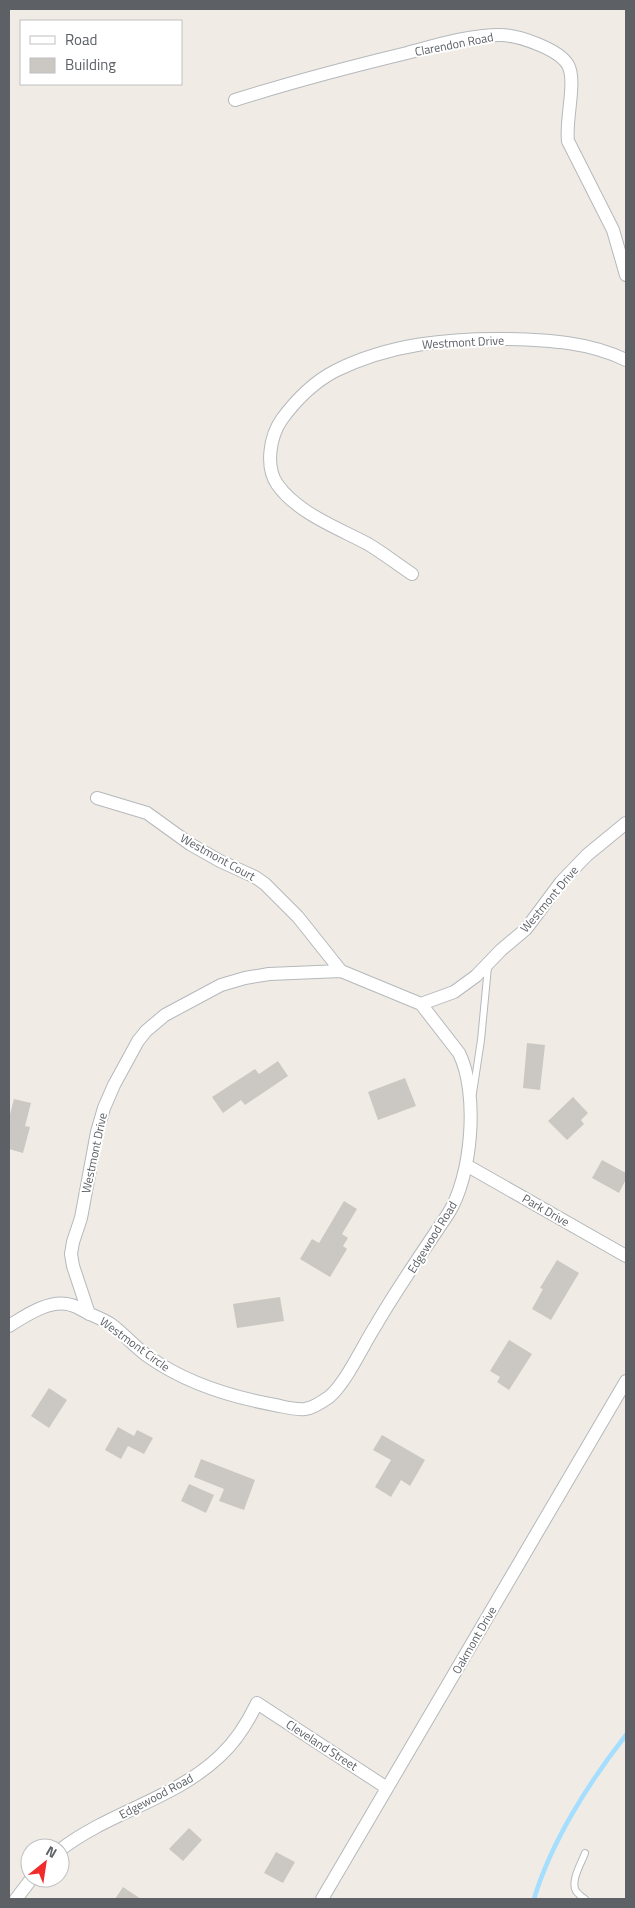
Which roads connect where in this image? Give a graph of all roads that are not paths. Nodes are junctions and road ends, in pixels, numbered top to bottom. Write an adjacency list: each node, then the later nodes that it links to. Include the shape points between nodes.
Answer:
1 (235, 100): 2 (street, Clarendon Road, via 318,75 451,42 501,35 538,44 568,65 571,77 566,129 568,140 613,230)
2 (626, 275)
3 (626, 360): 4 (street, Westmont Drive, via 592,347 542,339 454,340 417,344 357,361 323,378 304,394 274,434 271,459 276,483 304,509 369,545)
4 (412, 574)
5 (97, 798): 8 (street, Westmont Court, via 147,813 213,857 265,884)
6 (626, 822): 7 (street, Westmont Drive, via 587,855 561,882 526,930)
7 (488, 963): 9 (street, Westmont Drive, via 454,992); 10 (lane, via 481,1040)
8 (341, 971): 9 (street, Westmont Court); 13 (street, Westmont Drive, via 269,974 221,985 165,1015 138,1041 104,1108 73,1242 73,1266)
9 (421, 1004): 10 (street, Edgewood Road, via 463,1061)
10 (470, 1102): 11 (street, Edgewood Road)
11 (466, 1165): 12 (street, Park Drive); 16 (street, Edgewood Road, via 452,1208 337,1387 319,1404)
12 (626, 1256)
13 (89, 1314): 14 (street, via 71,1304 60,1304 35,1311); 16 (street, Westmont Circle, via 112,1325 150,1357 182,1376 253,1401)
14 (9, 1326)
15 (626, 1381): 18 (street, Oakmont Drive)
16 (295, 1409)
17 (258, 1703): 18 (street, Cleveland Street); 19 (street, Edgewood Road, via 228,1749 199,1773)
18 (387, 1788): 23 (street, Oakmont Drive)
19 (70, 1844)
20 (585, 1853): 24 (lane, via 575,1886)
21 (24, 1888): 22 (street)
22 (16, 1899)
23 (322, 1899)
24 (585, 1899)

